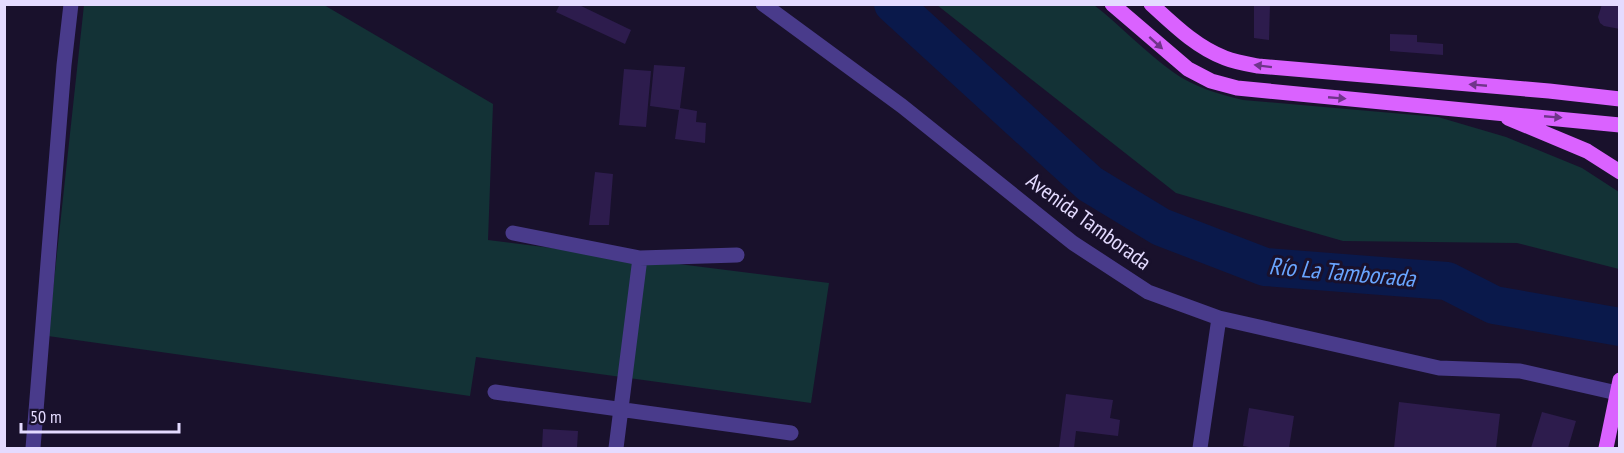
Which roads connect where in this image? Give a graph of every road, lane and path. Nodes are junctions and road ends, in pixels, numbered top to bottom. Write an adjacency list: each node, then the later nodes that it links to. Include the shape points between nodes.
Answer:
1 (71, 4): 17 (street)
2 (763, 4): 12 (street, Avenida Tamborada, via 902,106 1073,243 1148,292)
3 (1112, 4): 6 (main road, one-way to 6, via 1188,69 1210,81 1272,92)
4 (1151, 4): 5 (main road, one-way to 4, via 1258,66 1226,59 1205,49)
5 (1620, 99)
6 (1492, 112): 7 (main road, one-way to 7); 8 (main road, via 1578,147)
7 (1620, 125)
8 (1620, 172)
9 (513, 233): 11 (street)
10 (737, 255): 11 (street)
11 (640, 258): 15 (street)
12 (1219, 318): 13 (street, Avenida Tamborada, via 1439,368 1520,371); 19 (street)
13 (1618, 386): 20 (main road)
14 (495, 392): 15 (street)
15 (620, 408): 16 (street); 18 (street)
16 (791, 433)
17 (33, 448)
18 (616, 448)
19 (1200, 448)
20 (1606, 448)

